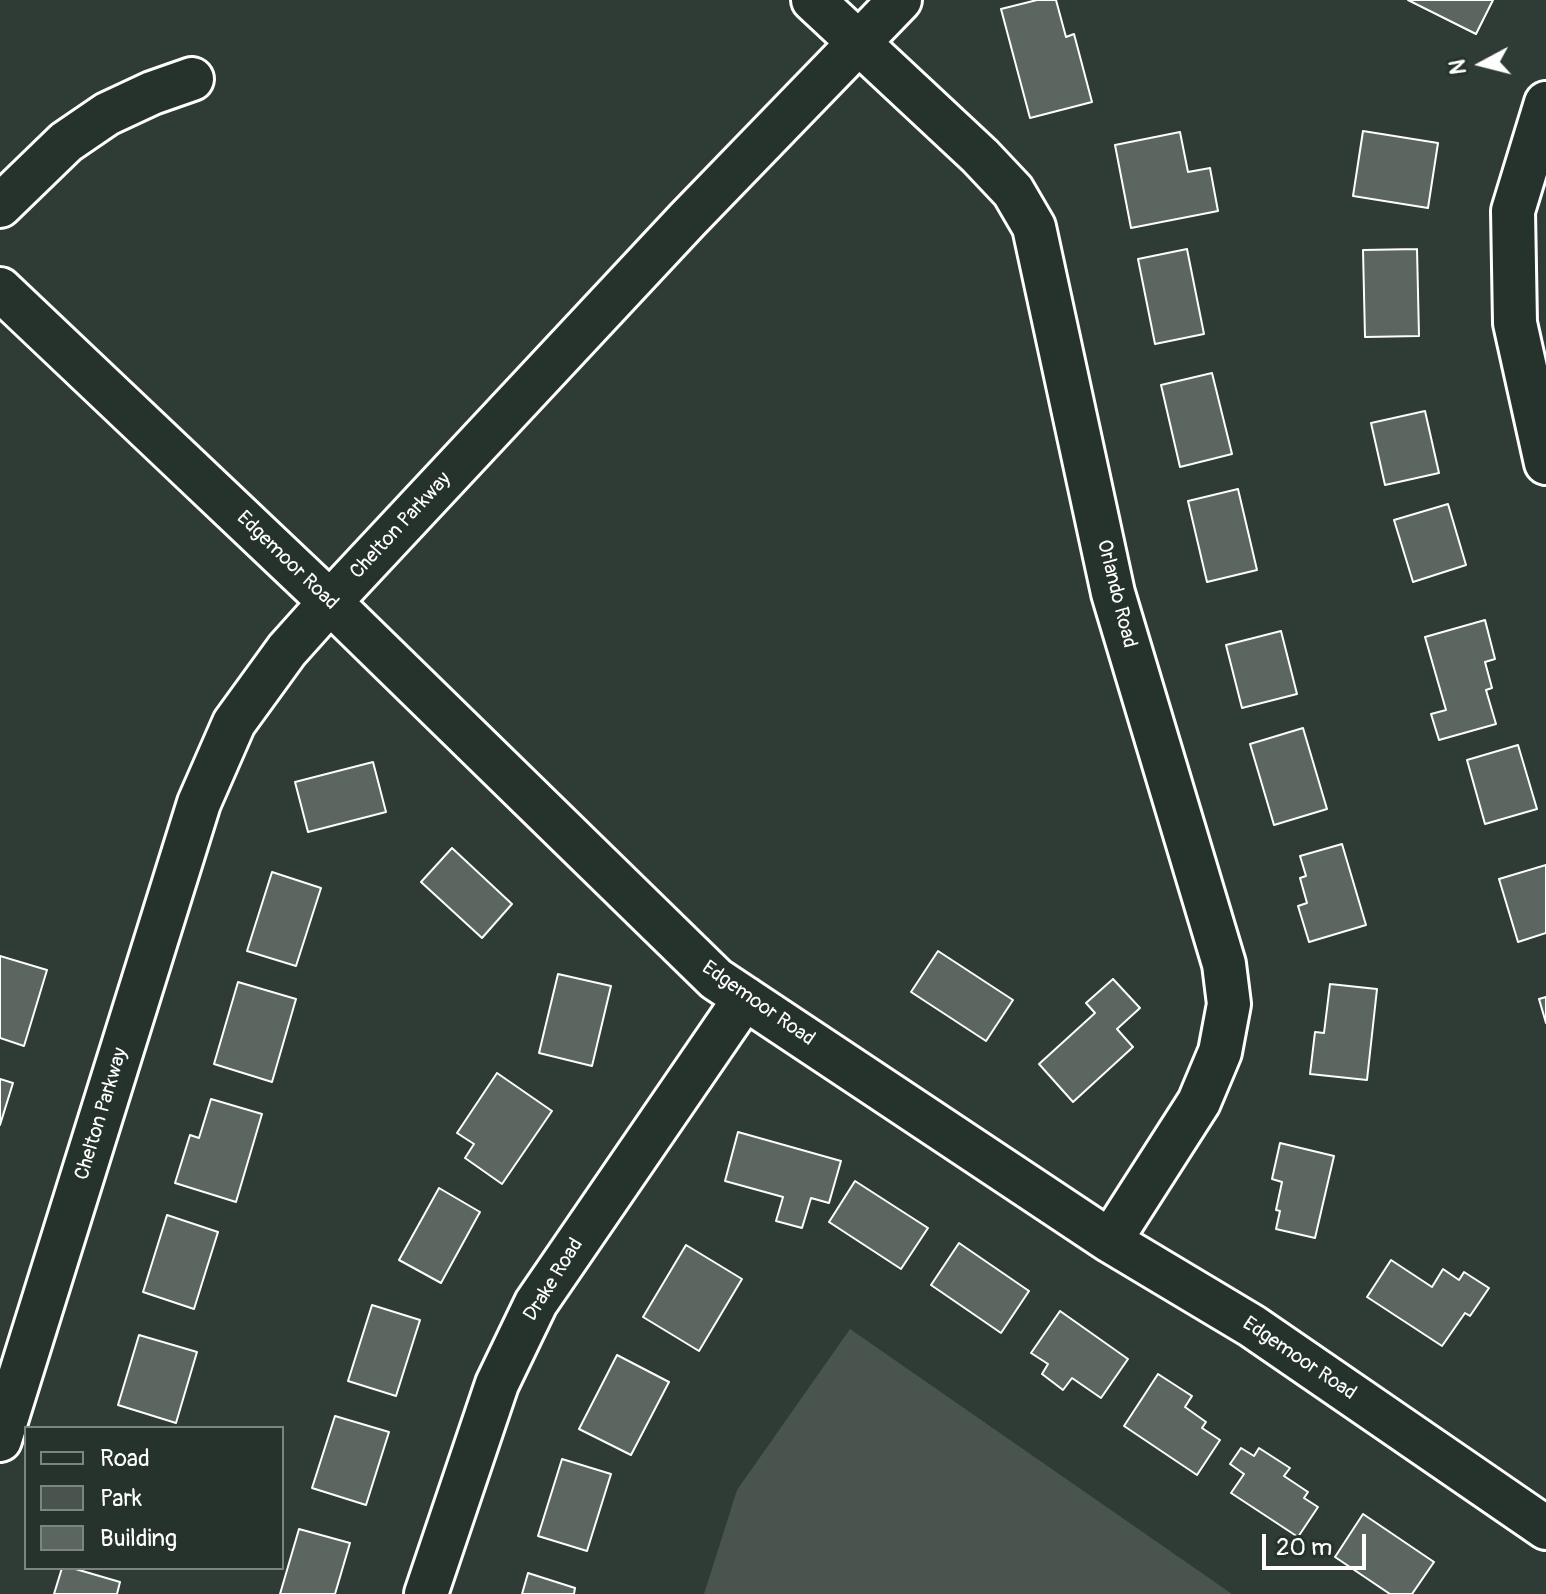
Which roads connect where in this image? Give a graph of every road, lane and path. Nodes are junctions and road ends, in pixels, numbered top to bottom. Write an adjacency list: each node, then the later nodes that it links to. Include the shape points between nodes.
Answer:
1 (813, 0): 3 (street, Orlando Road)
2 (900, 0): 3 (street, Chelton Parkway)
3 (860, 41): 9 (street, Chelton Parkway); 11 (street, Orlando Road, via 1013,191 1034,227 1113,593 1224,964 1229,1004 1220,1052 1199,1102)
4 (192, 79): 6 (street, via 107,114 66,142)
5 (1546, 103): 8 (street, via 1513,211 1515,323)
6 (0, 206)
7 (0, 289): 9 (street, Edgemoor Road)
8 (1546, 463)
9 (330, 602): 10 (street, Edgemoor Road, via 716,979); 12 (street, Chelton Parkway, via 234,723 199,803)
10 (745, 998): 11 (street, Edgemoor Road); 14 (street, Drake Road, via 536,1303 497,1384)
11 (1110, 1241): 13 (street, Edgemoor Road, via 1252,1326)
12 (0, 1440)
13 (1546, 1528)
14 (426, 1594)

